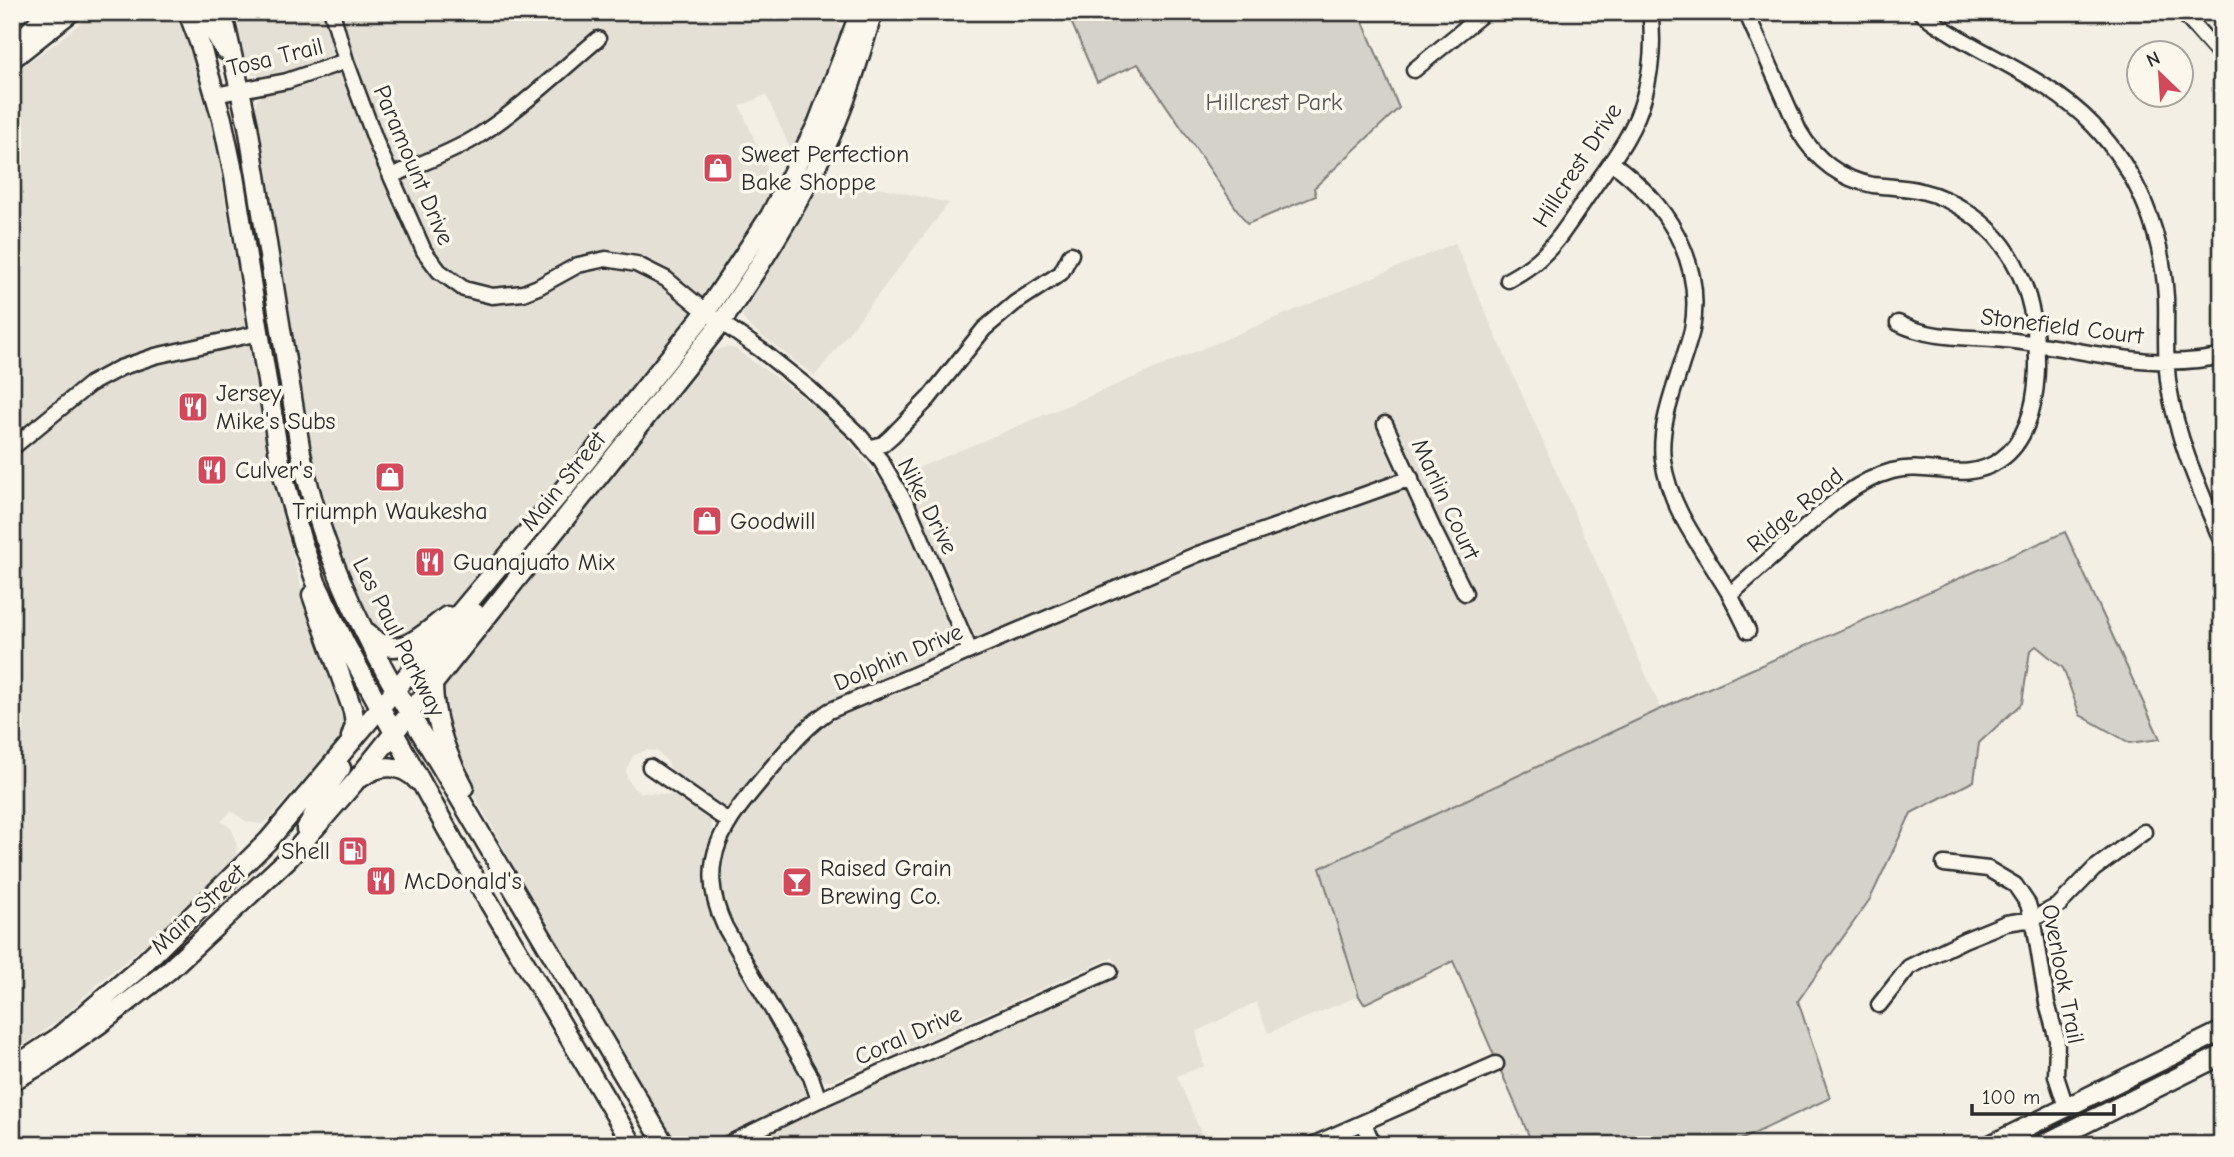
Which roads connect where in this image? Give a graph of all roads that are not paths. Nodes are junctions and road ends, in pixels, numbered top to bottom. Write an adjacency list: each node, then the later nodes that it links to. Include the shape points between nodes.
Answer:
1 (48, 12): 15 (main road)
2 (71, 12): 17 (main road)
3 (188, 12): 22 (main road, Les Paul Parkway)
4 (205, 12): 19 (main road)
5 (220, 12): 19 (main road, Les Paul Parkway)
6 (332, 12): 18 (street, Paramount Drive)
7 (860, 12): 24 (main road, Main Street)
8 (873, 12): 27 (main road, Main Street, via 848,96)
9 (1485, 12): 20 (street)
10 (1650, 12): 23 (street, Hillcrest Drive, via 1653,40 1644,98)
11 (1746, 12): 35 (street, Ridge Road, via 1799,131 1814,154 1847,177 1928,193 1984,224 2023,279)
12 (1920, 12): 37 (street, via 2048,88 2092,124 2127,169 2155,229 2163,267)
13 (2182, 12): 16 (street)
14 (598, 39): 25 (street, via 482,133)
15 (12, 49)
16 (2222, 57)
17 (12, 59)
18 (346, 61): 21 (street, Tosa Trail); 25 (street, Paramount Drive)
19 (233, 62): 21 (main road, Les Paul Parkway)
20 (1414, 69)
21 (240, 91): 22 (street, Tosa Trail); 33 (main road, Les Paul Parkway)
22 (215, 94): 26 (main road, Les Paul Parkway)
23 (1611, 162): 29 (street, Hillcrest Drive, via 1551,247); 47 (street, via 1666,214 1690,270 1692,329 1664,429 1663,458 1680,511)
24 (797, 165): 27 (main road, via 795,184 777,218); 30 (main road, Main Street, via 770,216)
25 (391, 176): 30 (street, Paramount Drive, via 428,258 464,289 492,296 523,293 584,262 615,259 666,279)
26 (240, 213): 33 (main road, via 249,233 261,310); 34 (main road, Les Paul Parkway)
27 (782, 228): 31 (main road, Main Street)
28 (1071, 254): 41 (street, via 1061,273 984,329 892,436)
29 (1508, 280)
30 (706, 312): 31 (street, Paramount Drive); 43 (main road, Main Street)
31 (721, 323): 41 (street, Nike Drive, via 810,389); 52 (main road, Main Street)
32 (1898, 323): 35 (street, Stonefield Court, via 1939,336)
33 (280, 326): 38 (main road, Les Paul Parkway)
34 (259, 333): 38 (main road, via 273,350 283,405); 40 (street, via 120,368 90,384); 45 (main road, Les Paul Parkway, via 281,468)
35 (2035, 344): 37 (street, Stonefield Court, via 2119,359); 47 (street, Ridge Road, via 2029,423 2002,459 1965,473 1906,469 1865,482 1835,501)
36 (2222, 356): 37 (street, Stonefield Court)
37 (2167, 360): 44 (street, via 2168,385 2184,445)
38 (296, 424): 49 (main road, Les Paul Parkway, via 324,538)
39 (1385, 424): 42 (street, Marlin Court)
40 (12, 448)
41 (869, 448): 51 (street, Nike Drive, via 904,499)
42 (1411, 478): 46 (street, Marlin Court); 51 (street, Dolphin Drive, via 1198,554)
43 (562, 490): 48 (main road, Main Street); 53 (main road, via 511,569)
44 (2222, 542)
45 (311, 567): 53 (main road, Les Paul Parkway, via 334,622); 54 (main road, via 312,599 355,716)
46 (1465, 593)
47 (1730, 595): 50 (street)
48 (472, 596): 49 (main road, via 401,648 380,644); 53 (main road, Main Street)
49 (360, 624): 53 (main road, Les Paul Parkway)
50 (1748, 631)
51 (970, 651): 59 (street, Dolphin Drive, via 815,720)
52 (433, 686): 53 (main road, Main Street); 64 (main road, via 448,754)
53 (394, 708): 54 (main road, Main Street); 57 (main road, Main Street); 58 (main road, Les Paul Parkway); 61 (main road, via 331,782); 64 (main road, Les Paul Parkway)
54 (348, 744): 56 (main road, Main Street)
55 (650, 767): 59 (street)
56 (321, 776): 61 (main road, via 277,843 278,854); 62 (main road, Main Street)
57 (354, 783): 58 (main road, via 375,769 390,766 414,777); 61 (main road, Main Street)
58 (423, 787): 67 (main road, Les Paul Parkway)
59 (728, 821): 77 (street, Dolphin Drive, via 713,869 720,916 811,1077)
60 (2144, 832): 65 (street, via 2094,869 2059,905)
61 (290, 856): 62 (main road); 69 (main road, Main Street, via 167,971)
62 (246, 863): 69 (main road, Main Street)
63 (1944, 864): 65 (street, Overlook Trail, via 1988,869 2015,885)
64 (516, 894): 82 (main road, Les Paul Parkway)
65 (2033, 919): 68 (street, via 2006,923 1909,967); 78 (street, Overlook Trail, via 2057,1040 2056,1076)
66 (1110, 971): 77 (street, Coral Drive)
67 (536, 979): 80 (main road, Les Paul Parkway); 81 (main road, via 586,1043)
68 (1879, 1005)
69 (96, 1016): 74 (main road, Main Street); 76 (main road, Main Street, via 44,1063)
70 (2222, 1031): 71 (main road)
71 (2177, 1052): 75 (main road); 78 (main road)
72 (2222, 1055): 75 (main road)
73 (1496, 1064): 79 (street)
74 (12, 1068)
75 (2187, 1073): 87 (main road)
76 (12, 1081)
77 (819, 1100): 83 (street, Coral Drive)
78 (2066, 1107): 86 (main road)
79 (1364, 1123): 84 (street); 85 (street)
80 (633, 1145)
81 (645, 1145)
82 (665, 1145)
83 (726, 1145)
84 (1312, 1145)
85 (1373, 1145)
86 (1990, 1145)
87 (2042, 1145)

